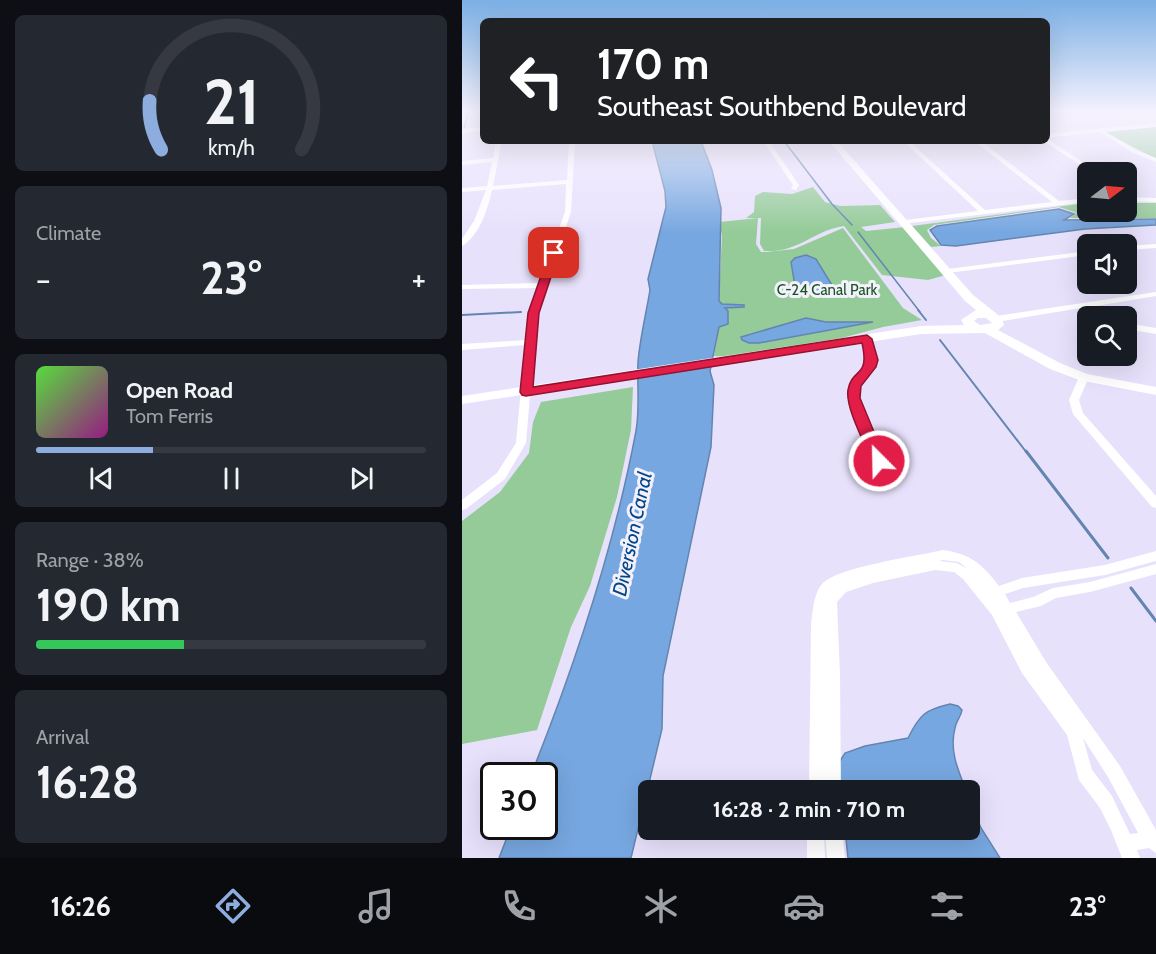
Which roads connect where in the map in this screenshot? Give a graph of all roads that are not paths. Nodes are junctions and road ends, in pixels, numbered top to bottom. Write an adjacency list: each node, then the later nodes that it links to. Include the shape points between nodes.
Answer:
1 (497, 152): 9 (street)
2 (572, 152): 13 (street)
3 (774, 152): 15 (street, via 796,185)
4 (843, 152): 22 (street)
5 (918, 152): 21 (street)
6 (991, 152): 20 (street)
7 (1067, 152): 12 (street)
8 (1138, 152): 10 (street)
9 (495, 160): 11 (street); 14 (street)
10 (1156, 160)
11 (462, 162)
12 (1081, 162)
13 (571, 182): 14 (street); 28 (street, via 568,212)
14 (489, 188): 16 (street); 23 (street, via 477,228)
15 (794, 189)
16 (462, 190)
17 (1137, 199): 18 (street)
18 (1156, 200)
19 (1077, 201): 20 (street)
20 (1057, 203): 21 (street)
21 (983, 212): 22 (street)
22 (905, 222): 27 (street)
23 (463, 243)
24 (1156, 246): 25 (street)
25 (1137, 247)
26 (1077, 254): 27 (street)
27 (948, 271): 31 (street)
28 (541, 285): 29 (street); 40 (street)
29 (462, 287)
30 (1156, 294): 32 (street)
31 (969, 298): 34 (street); 35 (street)
32 (1083, 306)
33 (1077, 307): 35 (street)
34 (968, 317): 35 (street, via 968,322); 35 (street, via 980,313); 37 (street)
35 (989, 323): 37 (street); 42 (street, via 1020,347)
36 (1137, 328): 38 (street)
37 (924, 330): 39 (street)
38 (1156, 331)
39 (867, 339): 44 (street); 46 (street, via 872,360 855,386 854,398)
40 (530, 342): 41 (street); 44 (street)
41 (462, 347)
42 (1084, 377): 43 (street); 47 (street, via 1074,400 1078,414)
43 (1156, 391)
44 (526, 392): 45 (street); 48 (street, via 520,443 501,476)
45 (462, 400)
46 (879, 461)
47 (1153, 497)
48 (462, 506)
49 (1154, 563): 50 (street, via 1022,583); 51 (street, via 1090,587 1053,593)
50 (990, 594): 51 (street); 53 (street, via 968,575 948,565 935,565 891,570 841,588 826,599)
51 (1003, 611): 52 (street, via 1026,669)
52 (1071, 719): 57 (street, via 1109,762); 58 (street, via 1085,774 1106,802)
53 (824, 720): 54 (street); 55 (street)
54 (818, 780)
55 (832, 780)
56 (816, 840): 59 (street)
57 (1154, 841): 58 (street)
58 (1128, 851)
59 (816, 858)

